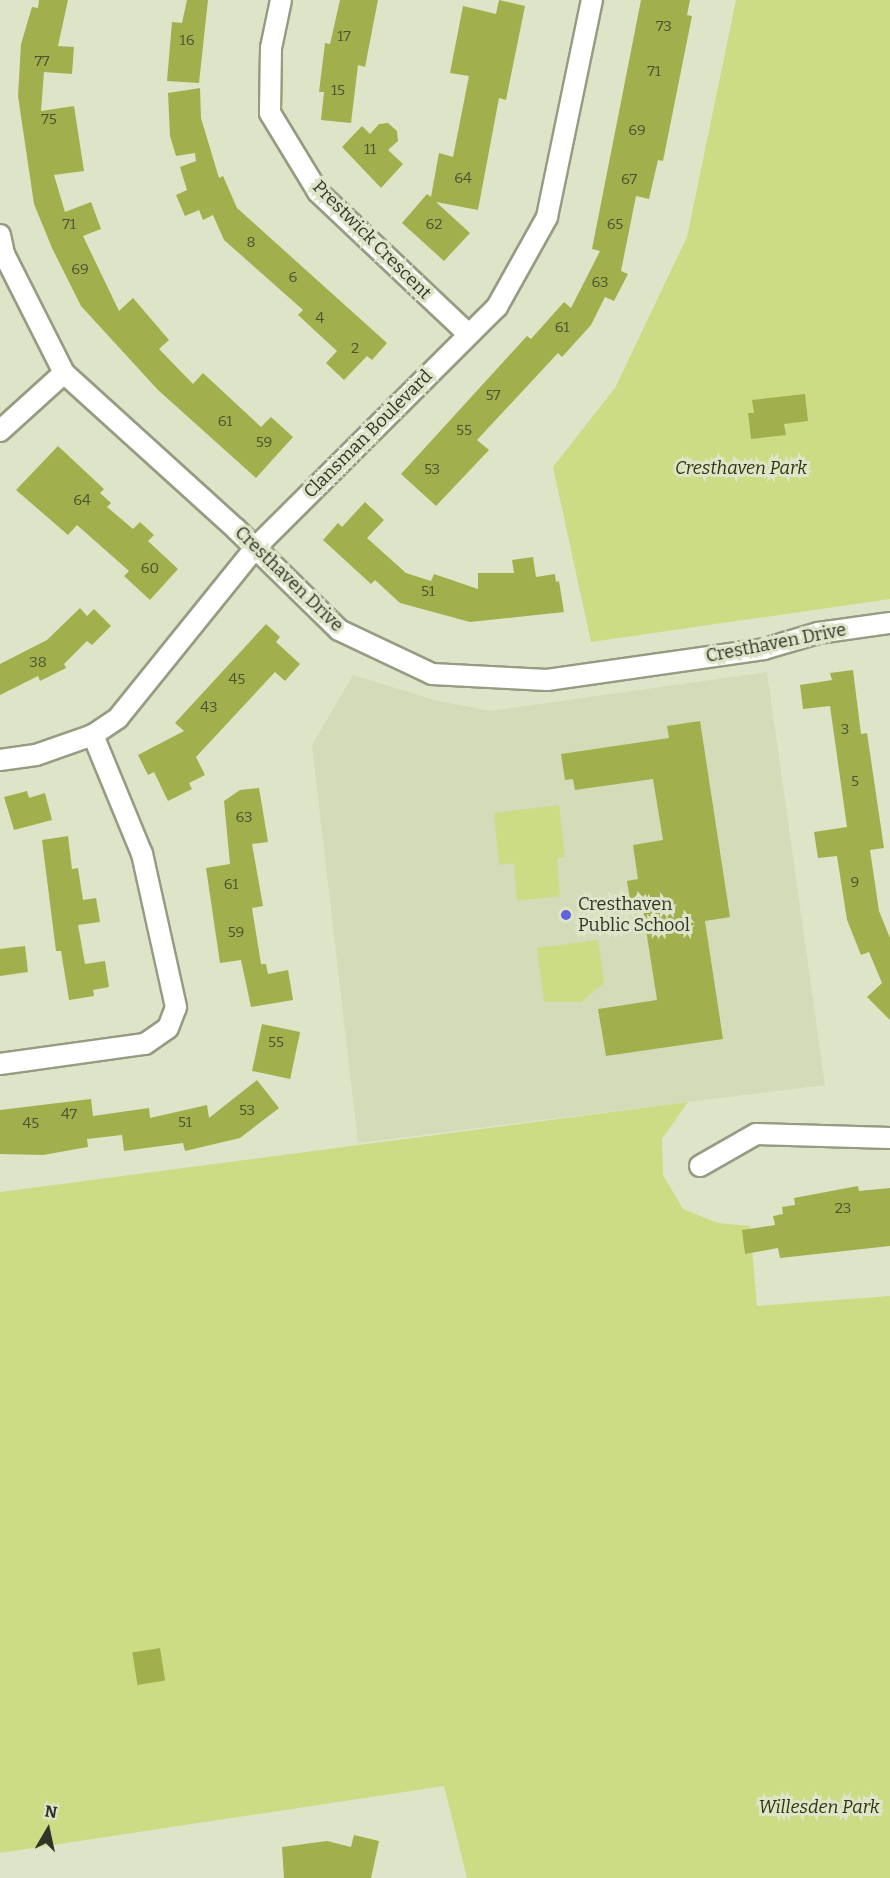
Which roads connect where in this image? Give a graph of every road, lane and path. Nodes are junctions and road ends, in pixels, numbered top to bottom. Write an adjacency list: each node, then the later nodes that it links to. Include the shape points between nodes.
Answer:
1 (281, 0): 4 (street, Prestwick Crescent, via 272,48 270,113 318,192)
2 (592, 0): 4 (street, Clansman Boulevard, via 547,217 497,307)
3 (0, 235): 5 (street, Cresthaven Drive, via 4,254)
4 (468, 334): 7 (street, Clansman Boulevard)
5 (64, 373): 6 (street); 7 (street, Cresthaven Drive)
6 (0, 431)
7 (255, 548): 8 (street, Cresthaven Drive, via 339,630 432,675 547,680 764,649 818,633); 9 (street, Clansman Boulevard, via 118,718)
8 (890, 623)
9 (93, 735): 10 (street, Clansman Boulevard, via 36,754); 11 (street, via 142,854 176,1007 168,1028 145,1044)
10 (0, 760)
11 (0, 1064)
12 (890, 1138): 13 (street, via 756,1134)
13 (700, 1166)

